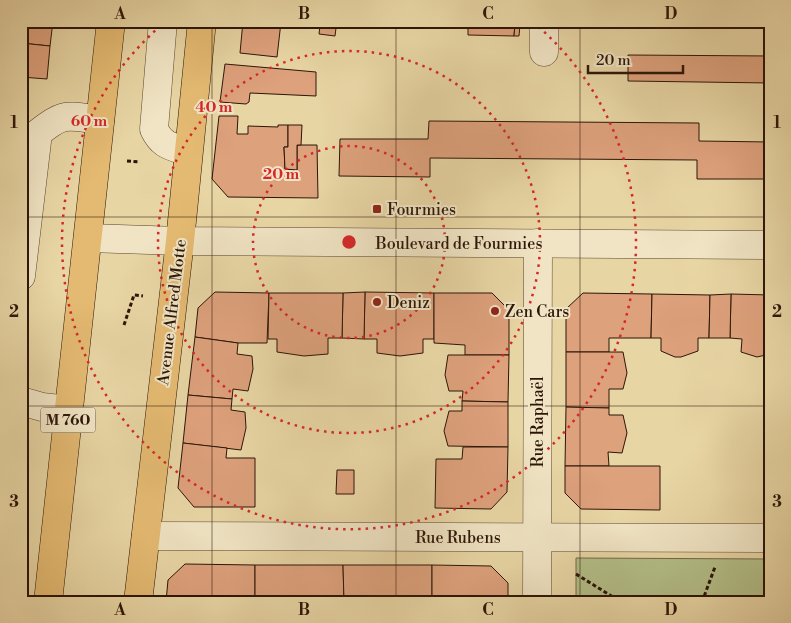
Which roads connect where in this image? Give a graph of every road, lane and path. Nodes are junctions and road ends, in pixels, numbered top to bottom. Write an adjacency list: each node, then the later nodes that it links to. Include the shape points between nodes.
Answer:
1 (111, 21): 6 (main road, M 760)
2 (163, 21): 7 (street, via 154,130 164,144)
3 (202, 21): 7 (main road, Avenue Alfred Motte)
4 (544, 21): 5 (street)
5 (544, 52)
6 (100, 120): 8 (main road, M 760); 12 (street, via 67,116 58,118 38,133)
7 (188, 152): 9 (main road, Avenue Alfred Motte)
8 (88, 238): 9 (street, Boulevard de Fourmies); 14 (main road, M 760)
9 (180, 241): 10 (street, Boulevard de Fourmies); 15 (main road, Avenue Alfred Motte)
10 (538, 243): 11 (street, Boulevard de Fourmies); 16 (street, Rue Raphaël)
11 (770, 245)
12 (21, 276)
13 (21, 401): 14 (street)
14 (69, 410): 20 (main road, M 760)
15 (146, 536): 16 (street, Rue Rubens); 21 (main road, Avenue Alfred Motte)
16 (537, 537): 17 (street, Rue Rubens); 22 (street, Rue Raphaël)
17 (770, 538)
18 (718, 559): 24 (path)
19 (576, 574): 23 (path)
20 (48, 602)
21 (138, 602)
22 (537, 602)
23 (621, 602)
24 (702, 602)

